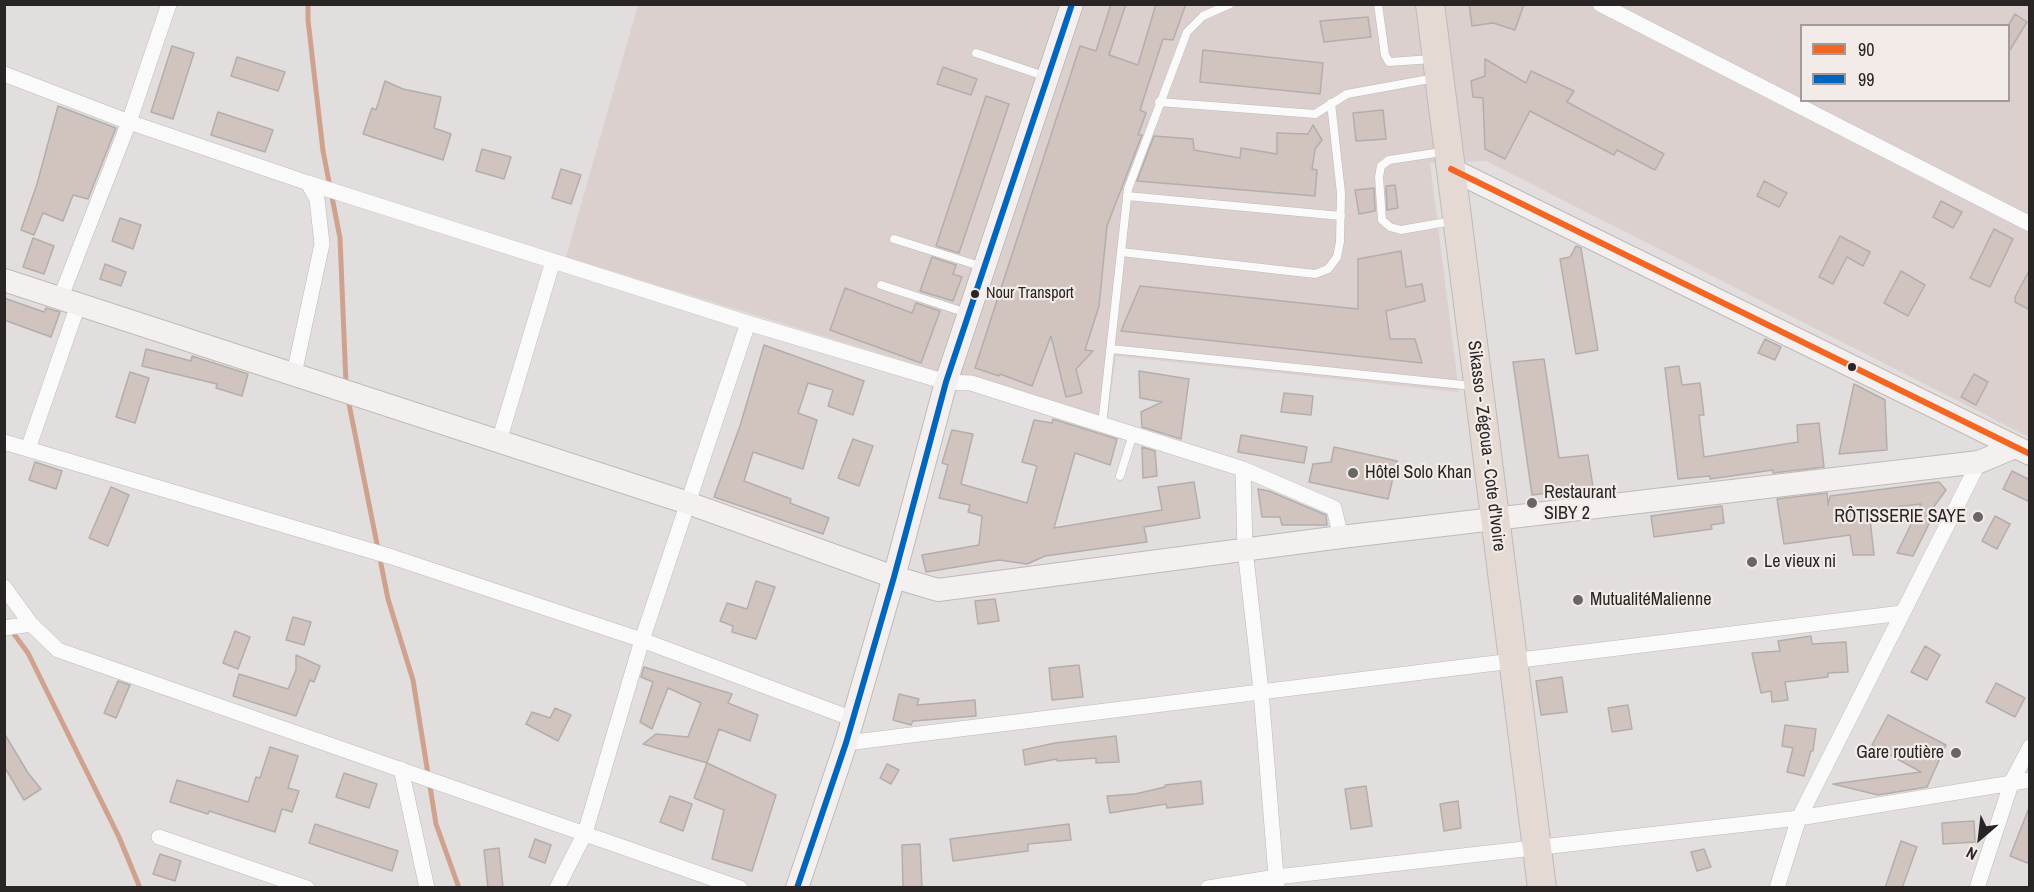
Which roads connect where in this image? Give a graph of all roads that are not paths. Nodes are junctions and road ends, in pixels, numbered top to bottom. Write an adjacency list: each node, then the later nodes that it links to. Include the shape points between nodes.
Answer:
1 (169, 4): 13 (street)
2 (1072, 4): 10 (street)
3 (1230, 4): 11 (lane, via 1203,16 1187,33)
4 (1378, 4): 8 (lane, via 1389,62)
5 (1430, 4): 8 (highway, Sikasso - Zégoua - Cote d'Ivoire)
6 (1600, 4): 19 (street)
7 (976, 53): 10 (lane)
8 (1438, 68): 12 (lane, via 1347,94); 14 (highway, Sikasso - Zégoua - Cote d'Ivoire)
9 (4, 74): 13 (street)
10 (1048, 77): 23 (street)
11 (1159, 102): 12 (lane, via 1315,114); 16 (lane)
12 (1331, 103): 17 (lane)
13 (129, 122): 15 (street); 26 (street)
14 (1449, 160): 18 (highway, Sikasso - Zégoua - Cote d'Ivoire); 18 (lane, via 1389,160 1381,166 1382,220 1401,230); 38 (street)
15 (308, 183): 22 (street); 30 (street, via 317,199 322,244)
16 (1127, 196): 17 (lane); 21 (lane)
17 (1341, 216): 21 (lane, via 1337,257 1328,269 1315,274)
18 (1457, 220): 32 (highway, Sikasso - Zégoua - Cote d'Ivoire)
19 (2030, 224)
20 (894, 239): 23 (lane)
21 (1121, 252): 29 (lane)
22 (553, 261): 28 (street); 35 (street)
23 (984, 267): 27 (street)
24 (4, 280): 26 (street)
25 (881, 285): 27 (lane)
26 (69, 302): 30 (street); 37 (street)
27 (969, 314): 31 (street)
28 (748, 323): 31 (street); 42 (street)
29 (1111, 348): 32 (lane); 33 (lane)
30 (294, 374): 35 (street)
31 (946, 382): 33 (street, via 971,383); 46 (street)
32 (1478, 386): 43 (highway, Sikasso - Zégoua - Cote d'Ivoire)
33 (1102, 425): 34 (street)
34 (1133, 434): 40 (street); 41 (lane)
35 (499, 441): 42 (street)
36 (4, 442): 37 (street)
37 (28, 449): 51 (street, via 392,557)
38 (2022, 451): 39 (street)
39 (1979, 462): 43 (street); 48 (street)
40 (1243, 469): 44 (street, via 1334,508); 45 (street)
41 (1120, 476)
42 (688, 503): 46 (street); 51 (street)
43 (1494, 518): 44 (street); 52 (highway, Sikasso - Zégoua - Cote d'Ivoire)
44 (1341, 537): 45 (street)
45 (1245, 549): 46 (street, via 938,590); 53 (street)
46 (894, 577): 54 (street)
47 (4, 587): 49 (street)
48 (1902, 613): 52 (street); 60 (street)
49 (26, 625): 50 (street); 57 (street, via 57,650)
50 (4, 628)
51 (642, 640): 54 (street); 61 (street)
52 (1513, 659): 53 (street); 63 (highway, Sikasso - Zégoua - Cote d'Ivoire)
53 (1261, 691): 55 (street); 64 (street)
54 (853, 719): 55 (street)
55 (846, 743): 69 (street)
56 (2030, 747): 59 (street)
57 (401, 768): 61 (street); 66 (street)
58 (2030, 780): 59 (street)
59 (2012, 781): 60 (street); 73 (street)
60 (1799, 818): 63 (street); 72 (street)
61 (585, 833): 67 (street); 68 (street)
62 (159, 837): 65 (street)
63 (1536, 848): 64 (street); 71 (highway, Sikasso - Zégoua - Cote d'Ivoire)
64 (1277, 882): 70 (street)
65 (307, 888)
66 (427, 888)
67 (558, 888)
68 (740, 888)
69 (797, 888)
70 (1209, 888)
71 (1542, 888)
72 (1777, 888)
73 (1977, 888)

